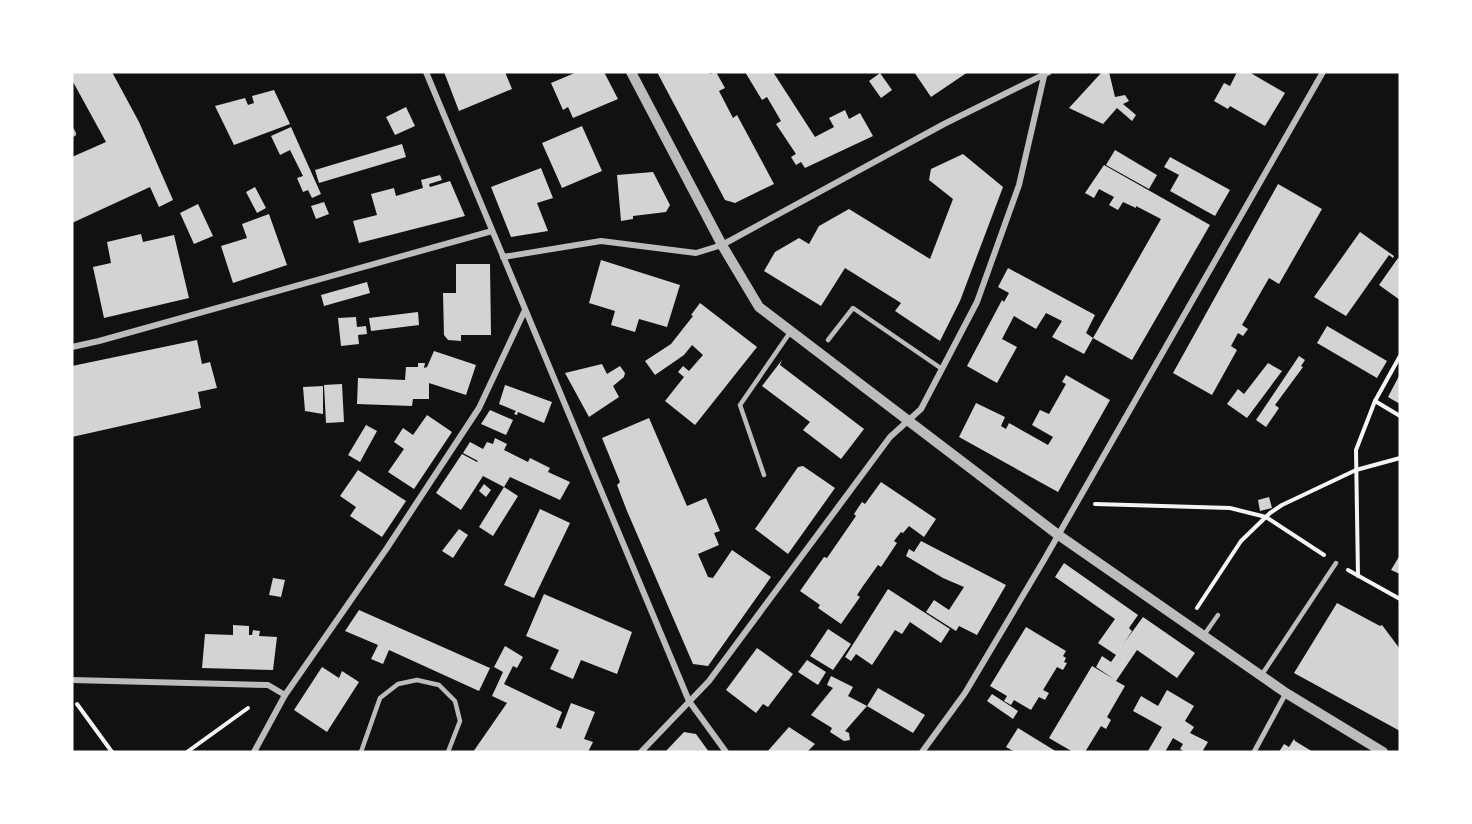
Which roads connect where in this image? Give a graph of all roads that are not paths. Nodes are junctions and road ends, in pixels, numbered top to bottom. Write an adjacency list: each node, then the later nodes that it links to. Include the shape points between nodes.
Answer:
1 (426, 72): 7 (street)
2 (631, 72): 8 (street)
3 (1323, 72): 17 (street)
4 (1046, 73): 8 (street); 14 (street, via 1019,185 977,302)
5 (72, 130): 6 (lane)
6 (72, 135)
7 (492, 231): 9 (street); 13 (street)
8 (722, 244): 9 (street, via 696,253 601,241); 11 (street, via 759,307)
9 (503, 257): 10 (street)
10 (525, 310): 24 (street, via 479,408); 25 (street)
11 (791, 331): 15 (street); 16 (lane, via 741,405)
12 (828, 340): 14 (lane, via 853,308)
13 (72, 347)
14 (942, 369): 15 (street, via 921,409)
15 (909, 420): 17 (street); 25 (street, via 890,437 709,681)
16 (764, 475)
17 (1058, 534): 20 (street); 31 (street, via 965,693)
18 (1336, 563): 21 (lane)
19 (1218, 615): 20 (lane)
20 (1204, 635): 21 (street)
21 (1261, 676): 23 (street)
22 (72, 680): 24 (street, via 268,685)
23 (1286, 693): 32 (street); 33 (street)
24 (285, 695): 26 (street)
25 (688, 701): 29 (street); 30 (street)
26 (254, 752)
27 (361, 752): 28 (lane, via 380,698 398,684 417,680 439,685 454,700 460,721)
28 (448, 752)
29 (641, 752)
30 (726, 752)
31 (922, 752)
32 (1254, 752)
33 (1383, 752)

